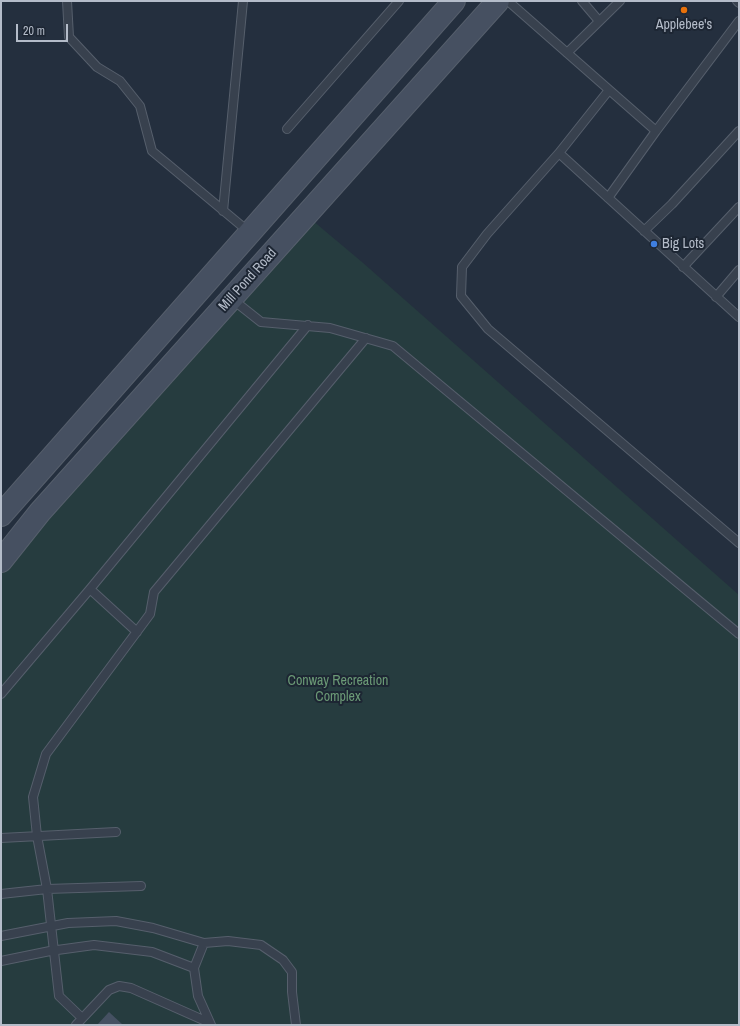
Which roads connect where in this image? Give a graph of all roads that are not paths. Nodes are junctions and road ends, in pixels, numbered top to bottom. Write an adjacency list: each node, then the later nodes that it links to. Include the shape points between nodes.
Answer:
1 (67, 1): 19 (lane, via 69,37 97,67 120,81 140,106 152,151)
2 (243, 1): 19 (lane)
3 (398, 1): 13 (lane)
4 (454, 1): 21 (main road, Mill Pond Road)
5 (498, 1): 25 (main road, Mill Pond Road)
6 (508, 1): 11 (lane)
7 (582, 1): 9 (lane)
8 (620, 1): 9 (lane)
9 (599, 21): 11 (lane)
10 (739, 21): 14 (lane)
11 (567, 52): 12 (lane)
12 (609, 90): 14 (lane); 16 (lane)
13 (287, 129)
14 (656, 131): 17 (lane)
15 (739, 132): 20 (lane)
16 (559, 153): 17 (lane); 30 (lane, via 487,234 462,267 461,296 488,329)
17 (608, 198): 20 (lane)
18 (739, 207): 22 (lane)
19 (223, 211): 21 (lane)
20 (644, 231): 22 (lane)
21 (250, 233): 29 (main road, Mill Pond Road)
22 (683, 267): 24 (lane)
23 (739, 270): 24 (lane)
24 (716, 296): 26 (lane)
25 (231, 298): 27 (lane, via 261,322); 31 (main road, Mill Pond Road, via 40,512)
26 (739, 318)
27 (308, 325): 28 (lane); 32 (lane)
28 (366, 338): 33 (lane, via 154,592 150,614); 34 (lane, via 393,346 414,362)
29 (1, 514)
30 (739, 543)
31 (1, 561)
32 (90, 589): 33 (lane); 35 (lane)
33 (137, 632): 37 (lane, via 46,754 33,797)
34 (739, 634)
35 (1, 694)
36 (116, 832): 37 (lane)
37 (37, 836): 38 (lane); 40 (lane)
38 (1, 838)
39 (141, 886): 40 (lane)
40 (47, 889): 41 (lane); 42 (lane)
41 (1, 894)
42 (50, 926): 43 (lane); 44 (lane, via 68,922 116,921 153,928); 45 (lane)
43 (1, 936)
44 (204, 943): 47 (lane); 51 (lane, via 261,945 283,960 292,972)
45 (55, 950): 46 (lane); 47 (lane, via 94,945 152,952); 48 (lane, via 59,996)
46 (1, 961)
47 (194, 968): 49 (lane, via 198,996)
48 (82, 1018): 49 (lane, via 109,990 119,986 131,988); 50 (lane)
49 (210, 1024)
50 (76, 1025)
51 (296, 1025)

